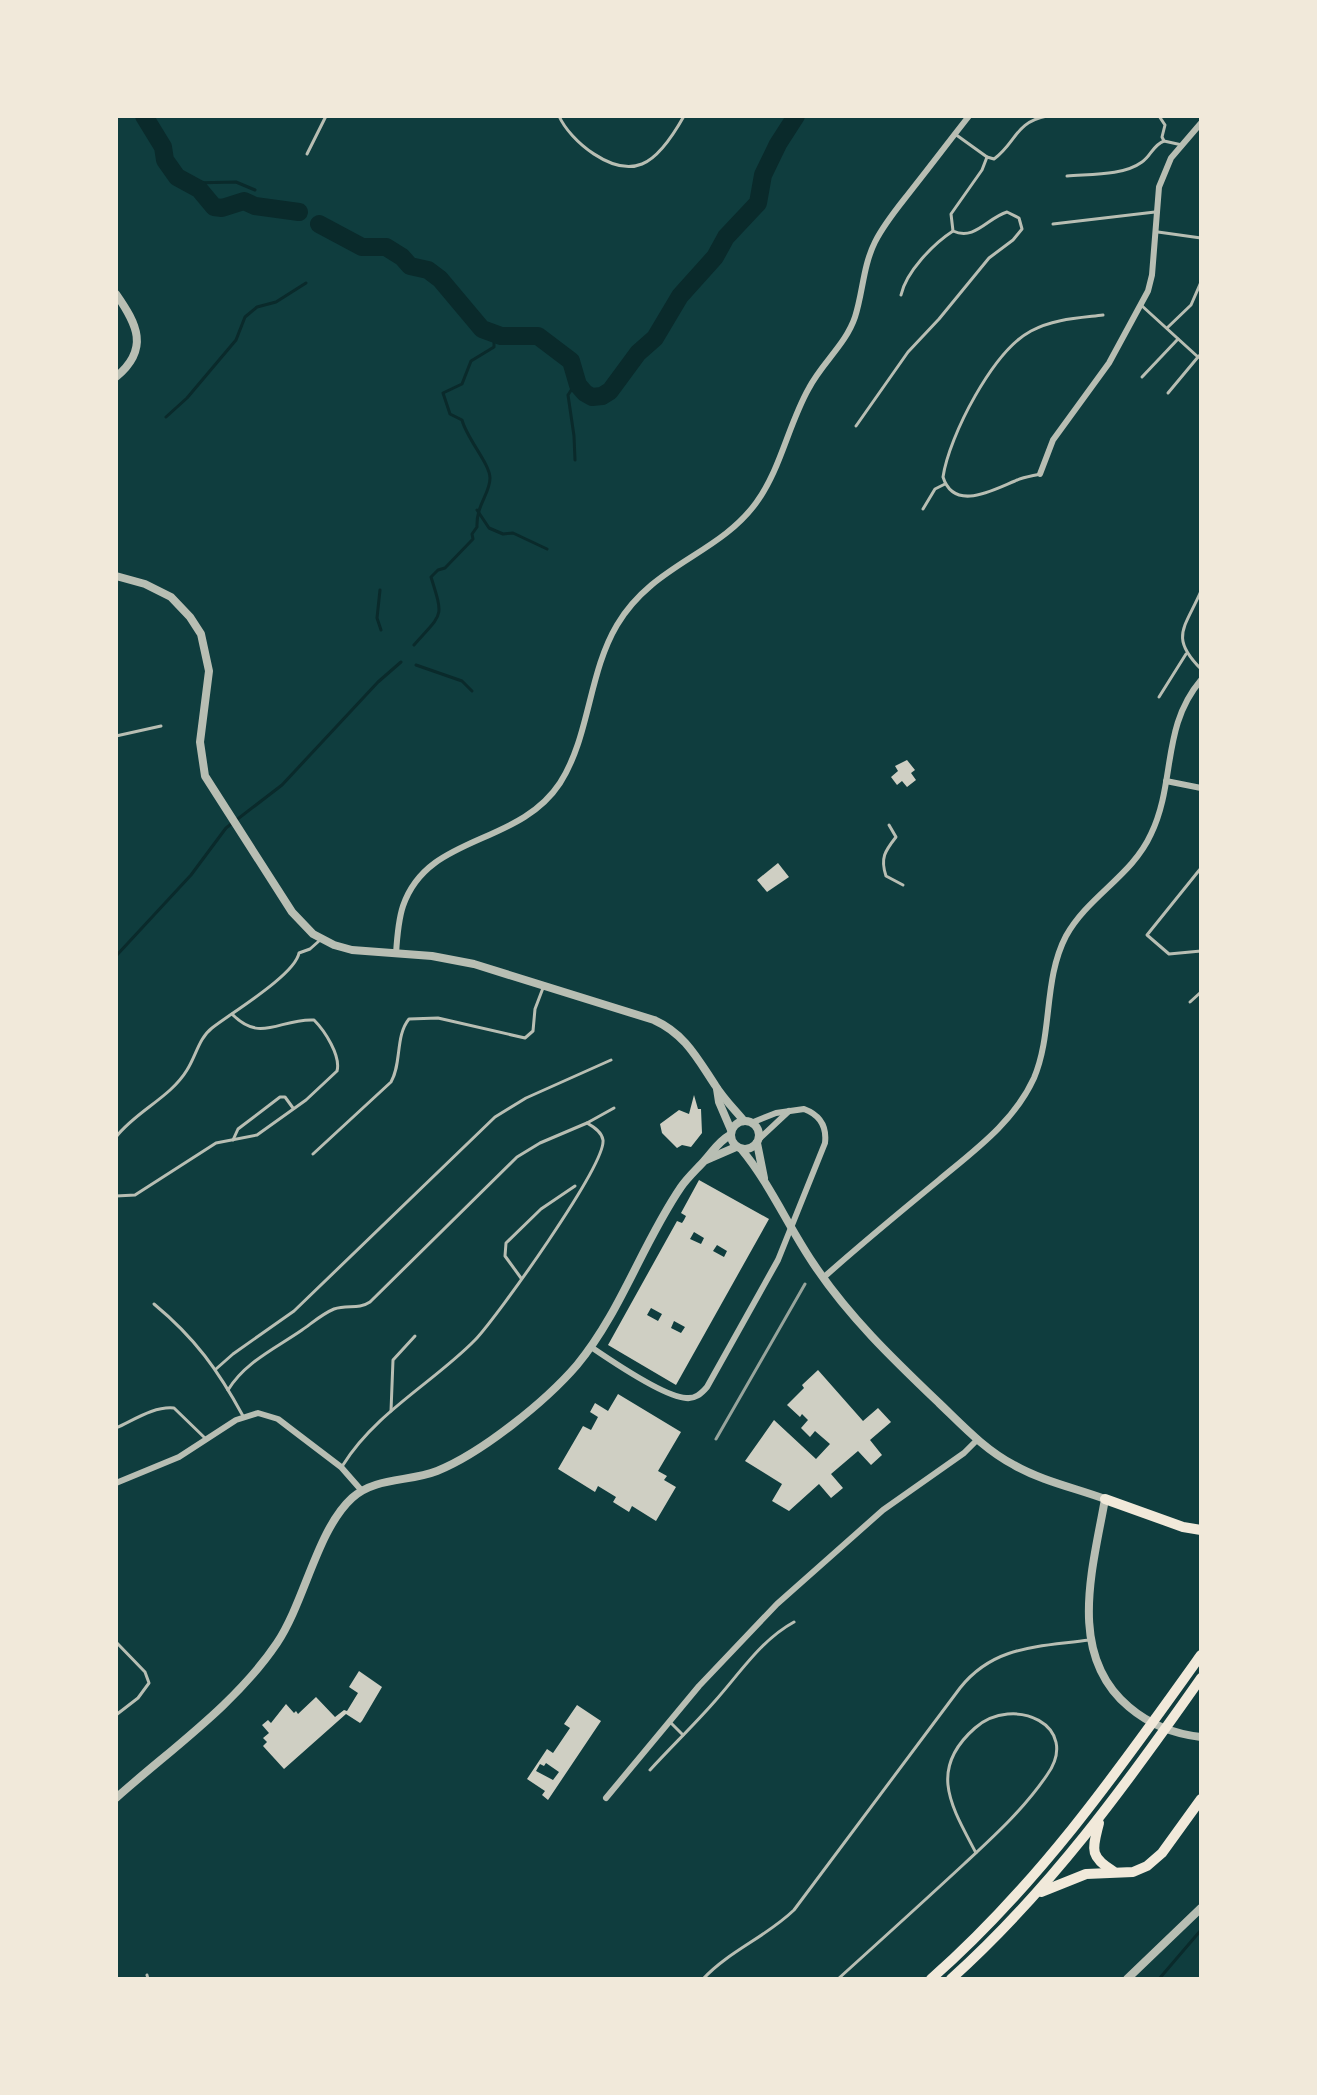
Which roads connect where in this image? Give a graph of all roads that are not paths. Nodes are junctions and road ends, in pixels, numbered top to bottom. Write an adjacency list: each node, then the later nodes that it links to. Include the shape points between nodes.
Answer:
1 (326, 116): 13 (lane)
2 (559, 116): 3 (lane, via 588,150 632,166 656,154)
3 (684, 116)
4 (969, 116): 10 (street)
5 (1047, 116): 14 (lane, via 1028,121 998,157)
6 (1096, 116): 7 (lane)
7 (1111, 116)
8 (1159, 116): 11 (lane, via 1165,125)
9 (1201, 123): 12 (street)
10 (955, 134): 14 (lane); 51 (street, via 879,234 850,329 809,388 756,503 721,537 660,577 626,612 602,657 574,754 558,786 526,817 449,852 422,874 403,907)
11 (1164, 141): 12 (lane); 15 (lane, via 1131,168)
12 (1182, 145): 16 (street, via 1164,171)
13 (307, 154)
14 (987, 157): 18 (lane, via 951,214)
15 (1067, 176)
16 (1155, 212): 17 (lane); 19 (street)
17 (1053, 224)
18 (953, 231): 23 (lane, via 910,276); 32 (lane, via 974,232 1007,212 1023,227 989,258 898,364)
19 (1154, 232): 20 (lane); 24 (street, via 1152,275)
20 (1201, 238)
21 (1201, 282): 26 (lane, via 1191,305)
22 (116, 294): 29 (street, via 131,317 137,341 130,363)
23 (901, 295)
24 (1141, 305): 26 (lane); 33 (street, via 1104,371 1053,440)
25 (1103, 315): 34 (lane, via 1047,324 1006,350 962,423 945,467)
26 (1167, 328): 27 (lane)
27 (1178, 339): 28 (lane); 30 (lane)
28 (1200, 355): 31 (lane)
29 (116, 377)
30 (1142, 377)
31 (1168, 393)
32 (856, 426)
33 (1040, 474): 34 (lane, via 977,496 959,495)
34 (945, 484): 35 (lane, via 935,489)
35 (923, 509)
36 (116, 576): 49 (street, via 171,597 201,634 209,671 200,730 203,769 287,904)
37 (1201, 591): 38 (lane, via 1181,637)
38 (1186, 654): 39 (lane); 41 (lane)
39 (1201, 669)
40 (1201, 680): 44 (street, via 1177,720)
41 (1159, 697)
42 (161, 726): 43 (lane)
43 (116, 736)
44 (1166, 781): 45 (street); 74 (street, via 1143,850 1065,938 1039,1064 1015,1110)
45 (1200, 786)
46 (889, 825): 48 (lane, via 896,837 883,854 883,866 886,876)
47 (1201, 868): 50 (lane, via 1147,935 1169,954)
48 (903, 885)
49 (321, 939): 51 (street, via 352,950); 55 (lane)
50 (1201, 951)
51 (396, 954): 52 (street, via 466,962)
52 (544, 985): 57 (street, via 665,1025 692,1049); 68 (lane, via 533,1031 525,1038 438,1018 409,1019 391,1082)
53 (1201, 992): 54 (lane)
54 (1190, 1002)
55 (232, 1014): 58 (lane, via 255,1029 311,1019 321,1028 339,1065 325,1084); 64 (lane, via 206,1032 175,1085)
56 (611, 1060): 78 (lane, via 495,1117 294,1311)
57 (717, 1088): 61 (street); 63 (street)
58 (293, 1108): 65 (lane, via 257,1135); 65 (lane, via 280,1097 238,1129)
59 (614, 1108): 62 (lane)
60 (789, 1111): 61 (street); 66 (street); 77 (street, via 809,1110 821,1120 825,1143 771,1275 704,1391 691,1398 673,1396)
61 (748, 1122): 63 (street, via 737,1123); 66 (street, via 759,1132)
62 (587, 1123): 73 (lane, via 603,1140 598,1158); 79 (lane, via 524,1152 370,1302 324,1314 259,1357)
63 (730, 1132): 67 (street); 69 (street)
64 (116, 1137)
65 (233, 1140): 72 (lane, via 207,1148 135,1195)
66 (758, 1141): 67 (street, via 752,1148); 70 (street)
67 (739, 1148): 69 (street); 70 (street)
68 (313, 1154)
69 (705, 1160): 77 (street, via 676,1194)
70 (764, 1179): 74 (street)
71 (575, 1186): 73 (lane, via 506,1243 505,1256)
72 (116, 1196)
73 (521, 1278): 80 (lane, via 475,1340)
74 (823, 1278): 83 (street, via 877,1343)
75 (154, 1304): 78 (lane)
76 (415, 1336): 80 (lane, via 393,1360)
77 (591, 1347): 87 (street, via 545,1397 468,1454 437,1471 376,1483)
78 (216, 1369): 79 (lane)
79 (228, 1390): 81 (lane)
80 (391, 1411): 85 (lane)
81 (243, 1416): 84 (street); 85 (street, via 258,1413 278,1419)
82 (116, 1428): 84 (lane, via 170,1407)
83 (978, 1439): 88 (street, via 1016,1467); 98 (street, via 817,1568)
84 (207, 1441): 86 (street)
85 (341, 1467): 87 (street)
86 (116, 1483)
87 (362, 1491): 102 (street, via 335,1521 297,1608 266,1659 218,1709)
88 (1105, 1499): 89 (highway); 93 (street, via 1089,1602)
89 (1183, 1527): 90 (highway); 91 (highway)
90 (1201, 1530)
91 (1201, 1539)
92 (794, 1622): 99 (lane, via 762,1645)
93 (1089, 1640): 100 (street, via 1099,1668 1123,1701 1156,1725); 110 (lane, via 1003,1654 977,1669 794,1910)
94 (116, 1642): 97 (lane, via 149,1683)
95 (1201, 1655): 112 (highway, via 1025,1887)
96 (1201, 1678): 105 (highway)
97 (116, 1715)
98 (668, 1721): 99 (lane); 103 (street)
99 (683, 1735): 101 (lane)
100 (1201, 1737)
101 (650, 1770)
102 (116, 1798)
103 (606, 1798)
104 (1201, 1799): 107 (highway, via 1155,1860 1138,1870)
105 (1100, 1817): 107 (highway, via 1094,1847 1098,1862); 108 (highway)
106 (976, 1853): 106 (lane, via 1028,1800 1057,1759 1053,1737 1038,1718 995,1715 951,1756 950,1805); 111 (lane)
107 (1113, 1871): 108 (highway, via 1086,1874)
108 (1035, 1895): 113 (highway)
109 (1201, 1908): 114 (street)
110 (703, 1979)
111 (838, 1979)
112 (931, 1979)
113 (951, 1979)
114 (1127, 1979)

